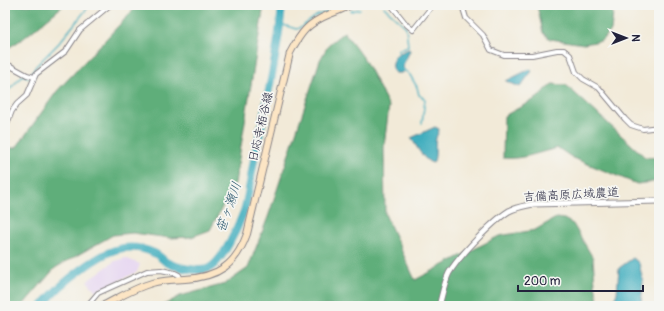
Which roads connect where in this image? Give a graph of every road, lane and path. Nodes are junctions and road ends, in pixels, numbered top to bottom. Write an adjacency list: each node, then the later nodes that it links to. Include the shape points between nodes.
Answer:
1 (110, 5): 7 (street, via 80,30 66,51)
2 (350, 5): 11 (main road, 日応寺栢谷線, via 310,25 303,31 290,53 242,247 228,266 220,271 210,276)
3 (391, 5): 4 (street, via 413,30)
4 (433, 5)
5 (462, 5): 8 (street, via 466,18 483,35 491,50 504,55 532,55 564,50 570,55 576,72 599,88 631,125 643,129)
6 (5, 63): 7 (street)
7 (33, 79): 9 (street, via 27,95 12,111)
8 (659, 127)
9 (5, 136)
10 (659, 201): 14 (street, 吉備高原広域農道, via 520,206 499,218 457,262 448,275)
11 (181, 280): 12 (street, via 176,273 147,271 98,294); 13 (main road, 日応寺栢谷線, via 152,283)
12 (87, 306)
13 (102, 306)
14 (439, 306)

